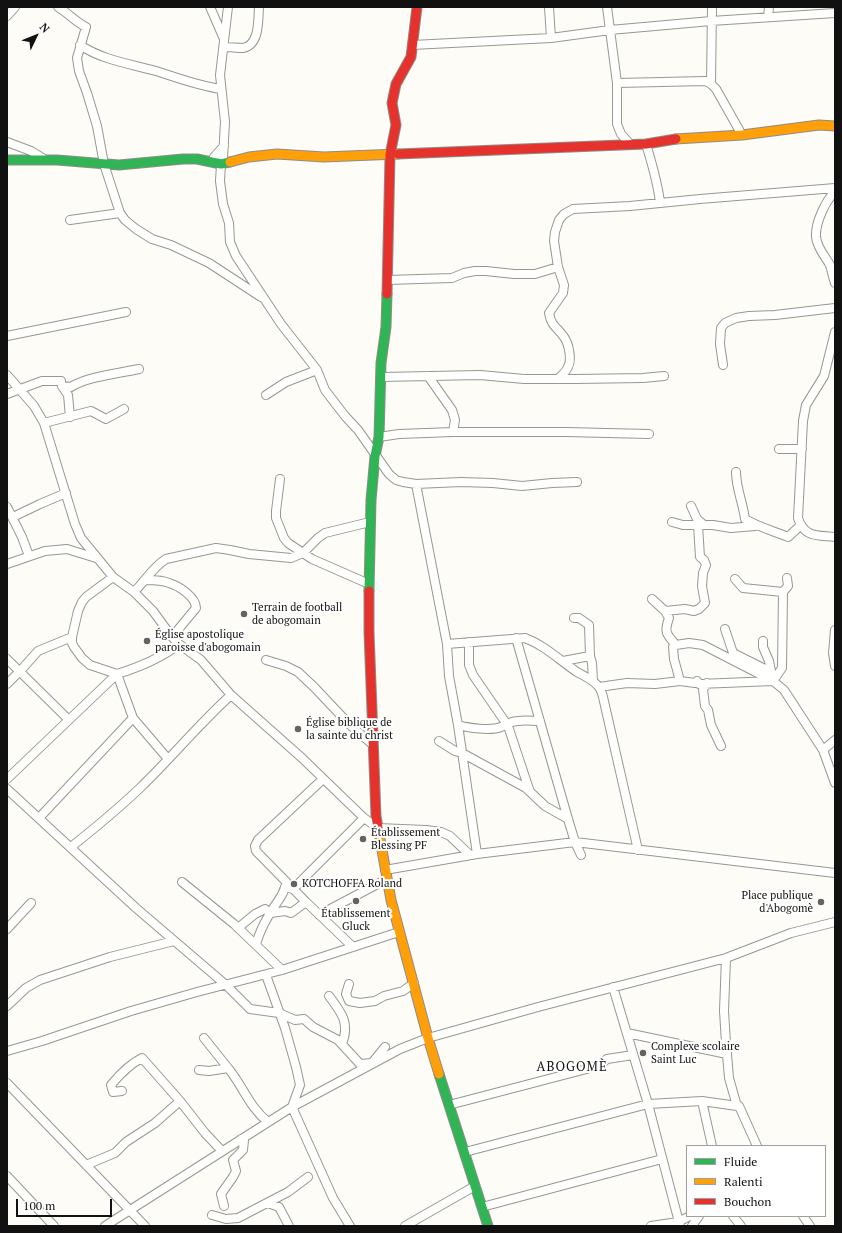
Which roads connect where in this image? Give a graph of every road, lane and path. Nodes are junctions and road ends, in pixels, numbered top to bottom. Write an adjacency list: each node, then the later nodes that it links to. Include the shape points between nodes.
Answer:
1 (15, 7): 12 (street)
2 (58, 7): 19 (street, via 86,27)
3 (210, 7): 13 (street)
4 (227, 7): 13 (street); 18 (street)
5 (259, 7): 18 (street, via 257,32 251,44 242,48)
6 (417, 7): 20 (street)
7 (549, 7): 17 (street)
8 (607, 7): 16 (street)
9 (712, 7): 15 (street)
10 (769, 7): 14 (street)
11 (830, 11): 14 (street)
12 (7, 16)
13 (214, 17): 18 (street)
14 (768, 17): 15 (street)
15 (712, 21): 16 (street); 22 (street)
16 (610, 30): 17 (street); 21 (street)
17 (550, 38): 20 (street)
18 (224, 43): 23 (street, via 220,75)
19 (80, 45): 23 (street, via 104,57); 33 (street, via 77,58 79,71 97,126)
20 (412, 45): 29 (street, via 409,62 396,84 392,103 396,125)
21 (617, 83): 22 (street, via 706,81); 27 (street, via 617,124 621,134)
22 (711, 84): 25 (street)
23 (222, 90): 32 (street, via 224,146 223,158)
24 (835, 126): 25 (street, via 819,125)
25 (742, 135): 28 (street, via 677,139)
26 (7, 142): 31 (street)
27 (630, 144): 28 (street); 29 (street)
28 (646, 144): 38 (street, via 654,168)
29 (390, 155): 32 (street, via 324,157 277,154); 42 (street)
30 (7, 160): 31 (street)
31 (46, 160): 33 (street)
32 (217, 163): 33 (street, via 183,159); 44 (street, via 230,242 236,256)
33 (104, 164): 39 (street)
34 (835, 188): 35 (street)
35 (822, 189): 37 (street); 38 (street)
36 (835, 191): 37 (street)
37 (828, 199): 43 (street, via 818,223 816,237 819,248 830,266)
38 (660, 203): 41 (street, via 568,211 559,220 555,232)
39 (120, 213): 40 (street); 44 (street, via 136,229 152,239 209,263)
40 (70, 220)
41 (558, 267): 42 (street, via 535,274 475,271 452,278); 56 (street, via 564,285 563,293 549,313 553,326 565,339 570,357 569,366)
42 (387, 280): 55 (street)
43 (835, 284)
44 (264, 298): 51 (street)
45 (835, 308): 49 (street, via 749,316 725,323 721,328 720,344)
46 (126, 312): 48 (street)
47 (835, 332): 68 (street, via 824,376 806,405)
48 (7, 336)
49 (723, 365)
50 (139, 369): 57 (street, via 71,387)
51 (317, 370): 60 (street, via 286,382); 69 (street, via 325,390 358,430)
52 (7, 375): 58 (street)
53 (428, 376): 55 (street); 56 (street, via 480,375); 64 (street, via 452,410 455,420)
54 (664, 376): 56 (street)
55 (381, 377): 66 (street)
56 (558, 379)
57 (62, 386): 58 (street, via 61,381 42,381); 62 (street, via 68,395)
58 (19, 389): 59 (street); 63 (street, via 34,406)
59 (7, 394)
60 (266, 395)
61 (124, 409): 62 (street, via 106,419 91,411)
62 (70, 417): 63 (street)
63 (44, 423): 74 (street)
64 (453, 432): 65 (street); 66 (street, via 399,434)
65 (649, 434)
66 (379, 438): 69 (street)
67 (779, 448): 68 (street)
68 (802, 449): 82 (street, via 798,518)
69 (375, 456): 73 (street, via 396,480); 78 (street)
70 (736, 472): 81 (street, via 736,483 745,519)
71 (280, 479): 86 (street, via 276,518 284,538)
72 (577, 482): 73 (street, via 522,486 461,482)
73 (416, 484): 108 (street)
74 (66, 493): 77 (street); 84 (street)
75 (691, 506): 80 (street)
76 (7, 507): 77 (street)
77 (13, 518): 87 (street)
78 (370, 522): 86 (street, via 325,533); 94 (street)
79 (672, 522): 80 (street)
80 (701, 525): 81 (street, via 731,528); 98 (street, via 700,557 706,565 702,586 704,603 694,611)
81 (756, 526): 82 (street, via 771,529 788,537)
82 (800, 526): 83 (street, via 814,535)
83 (835, 537)
84 (81, 538): 85 (street); 88 (street)
85 (67, 548): 87 (street); 88 (street)
86 (302, 553): 93 (street, via 291,558 279,558 216,548 166,559 159,563); 94 (street, via 321,564)
87 (29, 556): 89 (street)
88 (97, 558): 90 (street)
89 (7, 564)
90 (113, 577): 95 (street); 102 (street, via 82,602)
91 (787, 578): 96 (street, via 788,586)
92 (736, 579): 96 (street, via 743,588)
93 (146, 580): 95 (street); 103 (street, via 168,582 192,597 196,604 196,608)
94 (369, 584): 131 (street)
95 (134, 592): 103 (street, via 153,611)
96 (783, 592): 119 (street, via 782,668)
97 (652, 599): 98 (street)
98 (665, 611): 109 (street, via 669,618 667,636)
99 (574, 618): 110 (street, via 579,618 588,625)
100 (725, 629): 116 (street, via 732,653)
101 (835, 630): 114 (street)
102 (72, 637): 115 (street, via 38,651); 117 (street, via 74,647 90,665)
103 (172, 637): 107 (street)
104 (516, 638): 106 (street); 113 (street, via 534,641); 126 (street)
105 (763, 641): 116 (street)
106 (469, 642): 108 (street); 127 (street, via 469,665 473,675)
107 (179, 644): 117 (street, via 150,662); 123 (street, via 200,660)
108 (447, 644): 128 (street, via 449,676)
109 (676, 645): 118 (street, via 673,647 674,659); 119 (street, via 703,645)
110 (590, 656): 113 (street); 121 (street)
111 (7, 659): 115 (street)
112 (266, 660): 131 (street, via 298,672)
113 (563, 661): 121 (street)
114 (835, 666)
115 (20, 671): 120 (street); 125 (street)
116 (771, 672): 119 (street)
117 (117, 674): 124 (street); 125 (street)
118 (680, 681): 121 (street, via 655,684); 122 (street)
119 (773, 681): 122 (street); 133 (street, via 784,690)
120 (7, 684)
121 (596, 684): 147 (street, via 603,697)
122 (706, 684): 132 (street, via 703,689 705,706)
123 (231, 695): 135 (street); 137 (street)
124 (133, 718): 135 (street); 141 (street)
125 (69, 720): 136 (street)
126 (540, 721): 127 (street, via 518,720); 143 (street)
127 (507, 724): 128 (street, via 496,728 468,728); 140 (street)
128 (458, 725): 134 (street)
129 (835, 740): 133 (street)
130 (439, 741): 134 (street, via 455,752)
131 (372, 744): 144 (street)
132 (721, 746)
133 (823, 750): 138 (street)
134 (462, 753): 140 (street); 148 (street)
135 (168, 759): 146 (street, via 106,819)
136 (7, 779)
137 (323, 779): 142 (street); 153 (street, via 254,846)
138 (835, 783)
139 (7, 789): 141 (street)
140 (530, 792): 143 (street, via 544,806)
141 (39, 818): 146 (street)
142 (364, 818): 144 (street); 153 (street)
143 (568, 819): 145 (street)
144 (378, 828): 148 (street, via 441,832); 151 (street)
145 (575, 842): 147 (street); 148 (street); 149 (street)
146 (71, 847): 162 (street)
147 (638, 850): 150 (street)
148 (474, 855): 151 (street)
149 (581, 855)
150 (835, 873)
151 (386, 875): 157 (street); 161 (street)
152 (182, 882): 159 (street)
153 (293, 889): 154 (street); 156 (street, via 285,887 281,899)
154 (306, 902): 156 (street, via 291,913); 157 (street)
155 (31, 903): 160 (street)
156 (271, 913): 159 (street, via 266,909 255,914); 163 (street, via 258,934)
157 (319, 915): 164 (street)
158 (835, 922): 165 (street, via 791,933)
159 (238, 928): 163 (street)
160 (7, 929)
161 (399, 932): 164 (street); 168 (street)
162 (174, 941): 170 (street); 173 (street, via 110,957 40,980 26,988)
163 (256, 945): 166 (street)
164 (353, 947): 166 (street)
165 (726, 958): 171 (street); 181 (street, via 724,1011)
166 (282, 970): 167 (street)
167 (266, 975): 170 (street); 174 (street)
168 (414, 983): 169 (street, via 403,991 375,1001 360,1003 349,1001 346,994); 177 (street)
169 (349, 984)
170 (226, 985): 174 (street, via 250,1009); 180 (street, via 131,1011)
171 (613, 987): 175 (street); 177 (street)
172 (329, 996): 178 (street, via 346,1023)
173 (7, 1006)
174 (279, 1013): 178 (street, via 295,1020 304,1019); 195 (street, via 300,1085)
175 (627, 1033): 181 (street); 182 (street)
176 (204, 1038): 184 (street)
177 (428, 1038): 183 (street); 193 (street)
178 (342, 1044): 183 (street, via 360,1064)
179 (385, 1047): 183 (street)
180 (7, 1051)
181 (727, 1054): 194 (street, via 729,1078)
182 (633, 1055): 192 (street); 193 (street, via 607,1059 598,1066)
183 (372, 1063): 195 (street)
184 (228, 1068): 185 (street); 196 (street, via 249,1101)
185 (198, 1070)
186 (7, 1083): 187 (street)
187 (14, 1090): 189 (street); 203 (street)
188 (122, 1091): 190 (street, via 113,1092 111,1085 134,1062 142,1058)
189 (7, 1097)
190 (180, 1101): 200 (street); 203 (street, via 156,1124 126,1142 115,1153)
191 (702, 1101): 192 (street); 194 (street); 198 (street)
192 (648, 1104): 201 (street); 202 (street)
193 (449, 1105): 201 (street)
194 (737, 1106): 199 (street)
195 (292, 1107): 196 (street); 221 (street, via 333,1198)
196 (268, 1122): 197 (street)
197 (241, 1139): 200 (street); 208 (street, via 244,1140 244,1150 233,1160 236,1171 234,1177 221,1194)
198 (712, 1145)
199 (757, 1145)
200 (222, 1151): 210 (street)
201 (465, 1152): 206 (street)
202 (662, 1159): 209 (street); 216 (street)
203 (86, 1165): 210 (street)
204 (7, 1176): 217 (street)
205 (308, 1177): 207 (street)
206 (475, 1186): 209 (street); 222 (street)
207 (268, 1203): 211 (street, via 238,1218 226,1219); 220 (street, via 279,1207)
208 (224, 1206)
209 (482, 1207): 223 (street)
210 (131, 1210): 218 (street); 219 (street)
211 (212, 1215)
212 (689, 1217): 216 (street)
213 (698, 1217): 225 (street)
214 (734, 1217): 226 (street)
215 (804, 1217): 227 (street)
216 (679, 1224): 224 (street)
217 (54, 1226)
218 (105, 1226)
219 (145, 1226)
220 (289, 1226)
221 (350, 1226)
222 (405, 1226)
223 (488, 1226)
224 (651, 1226)
225 (692, 1226)
226 (741, 1226)
227 (810, 1226)

